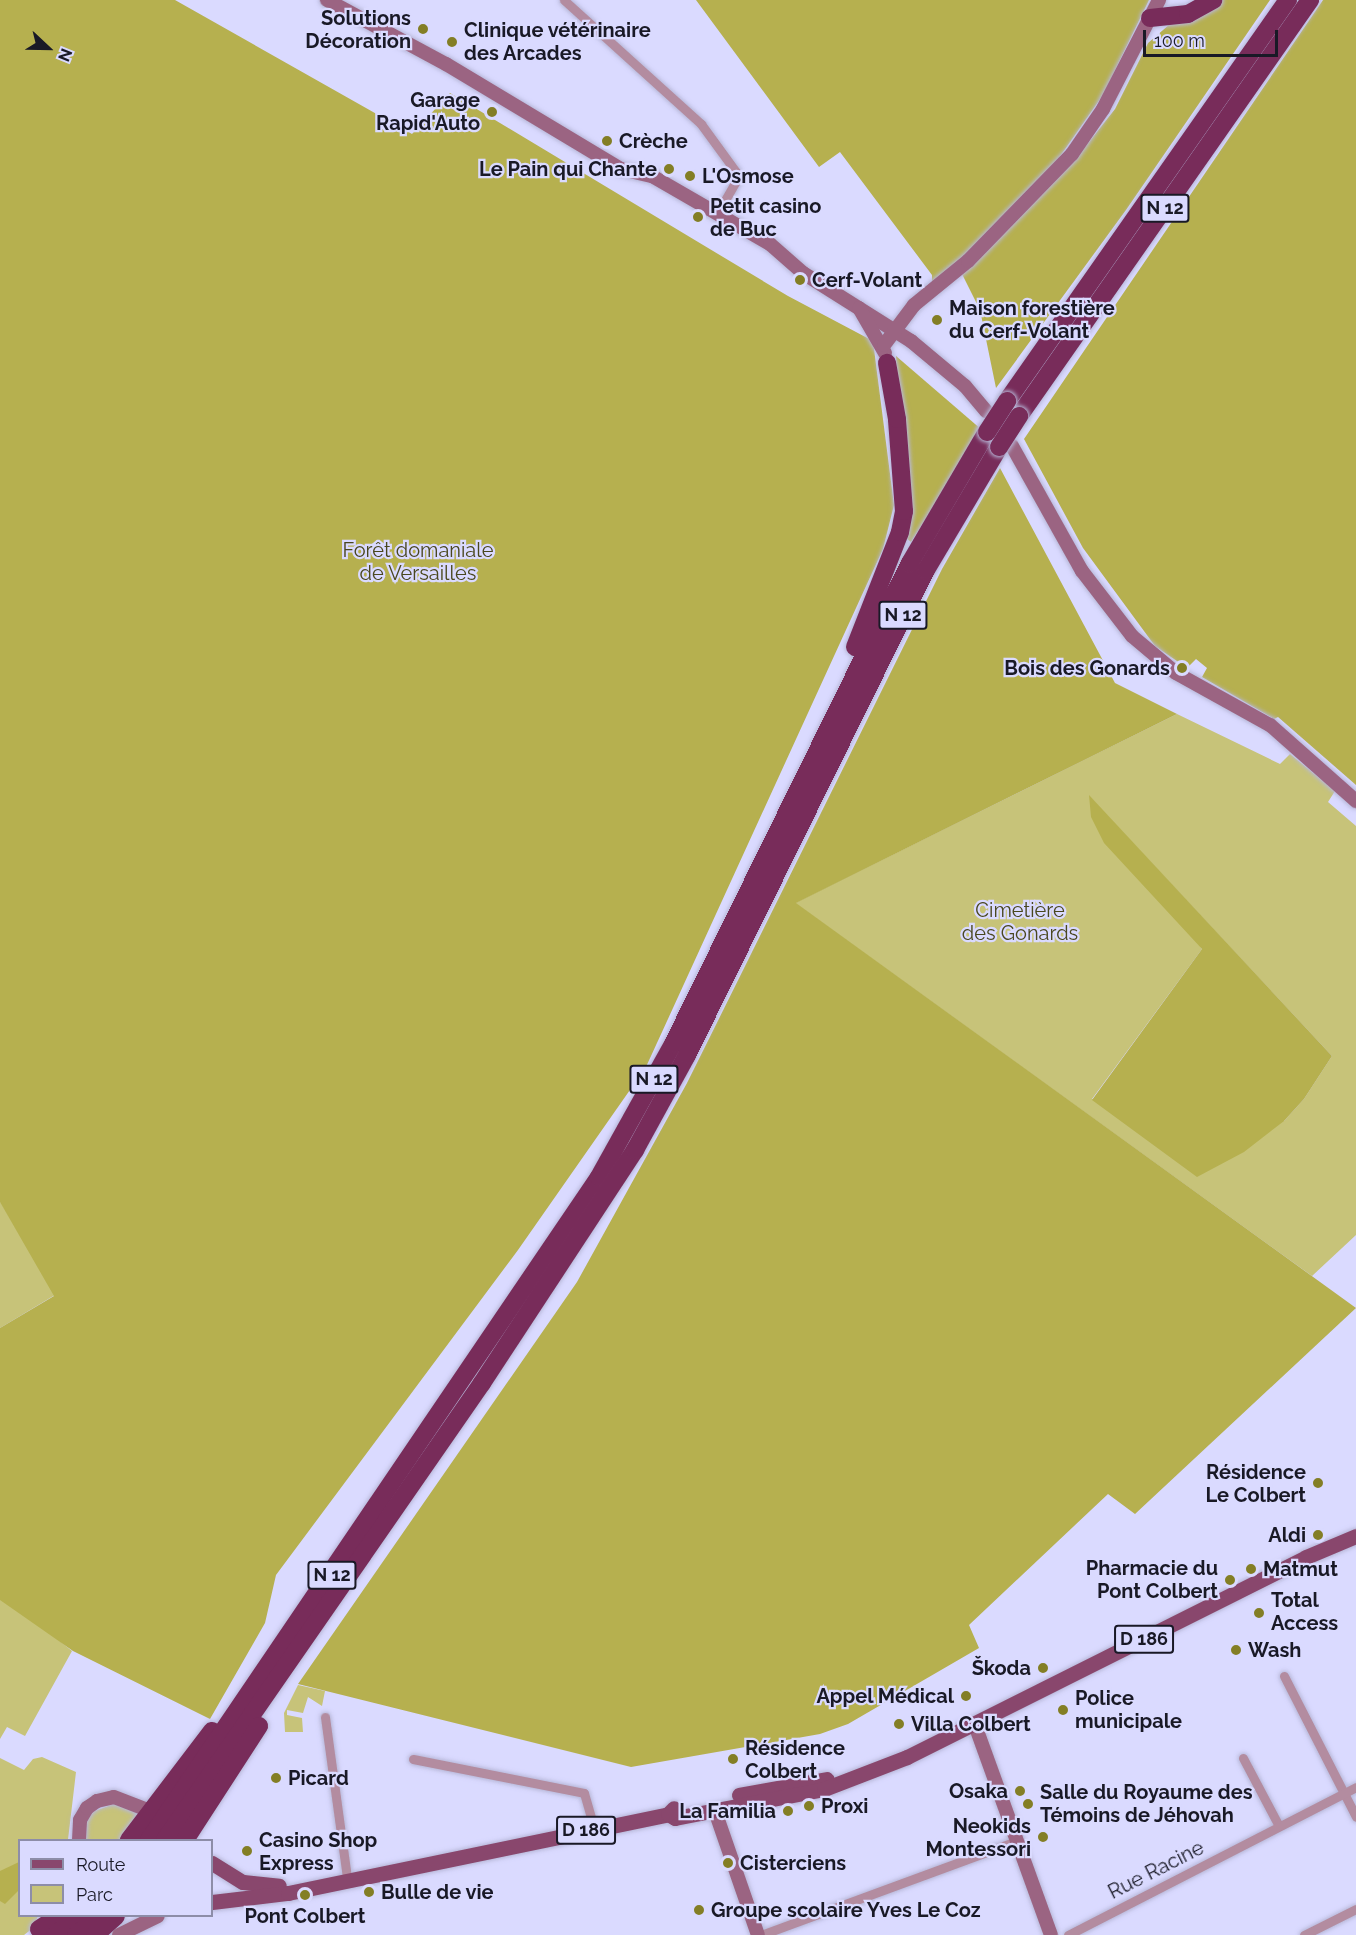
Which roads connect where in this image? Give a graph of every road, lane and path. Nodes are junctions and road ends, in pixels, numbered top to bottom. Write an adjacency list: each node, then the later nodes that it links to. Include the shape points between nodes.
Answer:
1 (327, 0): 9 (main road, via 446,64 621,169 652,176)
2 (564, 0): 9 (street, via 701,124 736,172 736,181)
3 (1159, 0): 8 (main road)
4 (1187, 0): 7 (highway)
5 (1288, 0): 15 (highway, N 12, bridge, via 987,432 910,563)
6 (1310, 0): 14 (highway, N 12, bridge, via 1019,416)
7 (1210, 2): 8 (highway, via 1188,14)
8 (1150, 18): 11 (main road, via 1103,109 1072,154 968,261 914,305)
9 (718, 212): 10 (main road, via 770,244 803,273)
10 (859, 306): 11 (main road); 12 (main road)
11 (894, 329): 12 (main road); 13 (main road, via 952,375)
12 (886, 354): 15 (highway, via 897,419 904,511 897,542 847,666)
13 (986, 411)
14 (1006, 447): 16 (main road, via 1082,571 1132,636 1176,673 1270,725); 20 (highway, N 12, via 926,570 687,1055 635,1150)
15 (845, 692): 22 (highway, N 12, via 673,1044 599,1177)
16 (1356, 801)
17 (1356, 1528): 19 (main road, D 186)
18 (1356, 1536): 19 (main road, D 186)
19 (1314, 1554): 24 (main road, D 186)
20 (319, 1620): 37 (highway, N 12); 38 (highway, via 313,1640)
21 (1284, 1676): 28 (street)
22 (241, 1707): 35 (highway, via 220,1721); 36 (highway, N 12)
23 (325, 1717): 42 (street)
24 (975, 1725): 29 (main road, D 186, via 907,1757 844,1779 811,1781); 39 (main road)
25 (1243, 1758): 32 (street)
26 (413, 1759): 33 (street, via 584,1793)
27 (1356, 1787): 28 (street, Rue Racine)
28 (1344, 1793): 31 (street); 32 (street, Rue Racine)
29 (713, 1806): 33 (main road, D 186, via 675,1807 668,1814); 57 (main road)
30 (146, 1809): 34 (main road, via 114,1797 97,1801 80,1820)
31 (1356, 1817)
32 (1279, 1826): 59 (street, Rue Racine)
33 (594, 1829): 42 (main road, D 186)
34 (79, 1839)
35 (130, 1839)
36 (150, 1839)
37 (166, 1839)
38 (186, 1839)
39 (1017, 1841): 57 (street); 58 (main road)
40 (213, 1864): 41 (main road, D 186)
41 (229, 1875): 43 (main road, D 186, via 256,1886); 44 (main road, via 224,1887)
42 (347, 1878): 43 (main road, D 186)
43 (318, 1884): 44 (main road, D 186, via 276,1895)
44 (232, 1899): 45 (main road, D 186)
45 (213, 1902)
46 (1356, 1909): 60 (street)
47 (51, 1917): 53 (main road)
48 (58, 1917): 53 (highway)
49 (74, 1917): 53 (highway)
50 (97, 1917): 54 (highway)
51 (115, 1917): 55 (highway)
52 (156, 1917): 56 (main road)
53 (42, 1933)
54 (76, 1935)
55 (95, 1935)
56 (119, 1935)
57 (759, 1935)
58 (1051, 1935)
59 (1068, 1935)
60 (1304, 1935)

